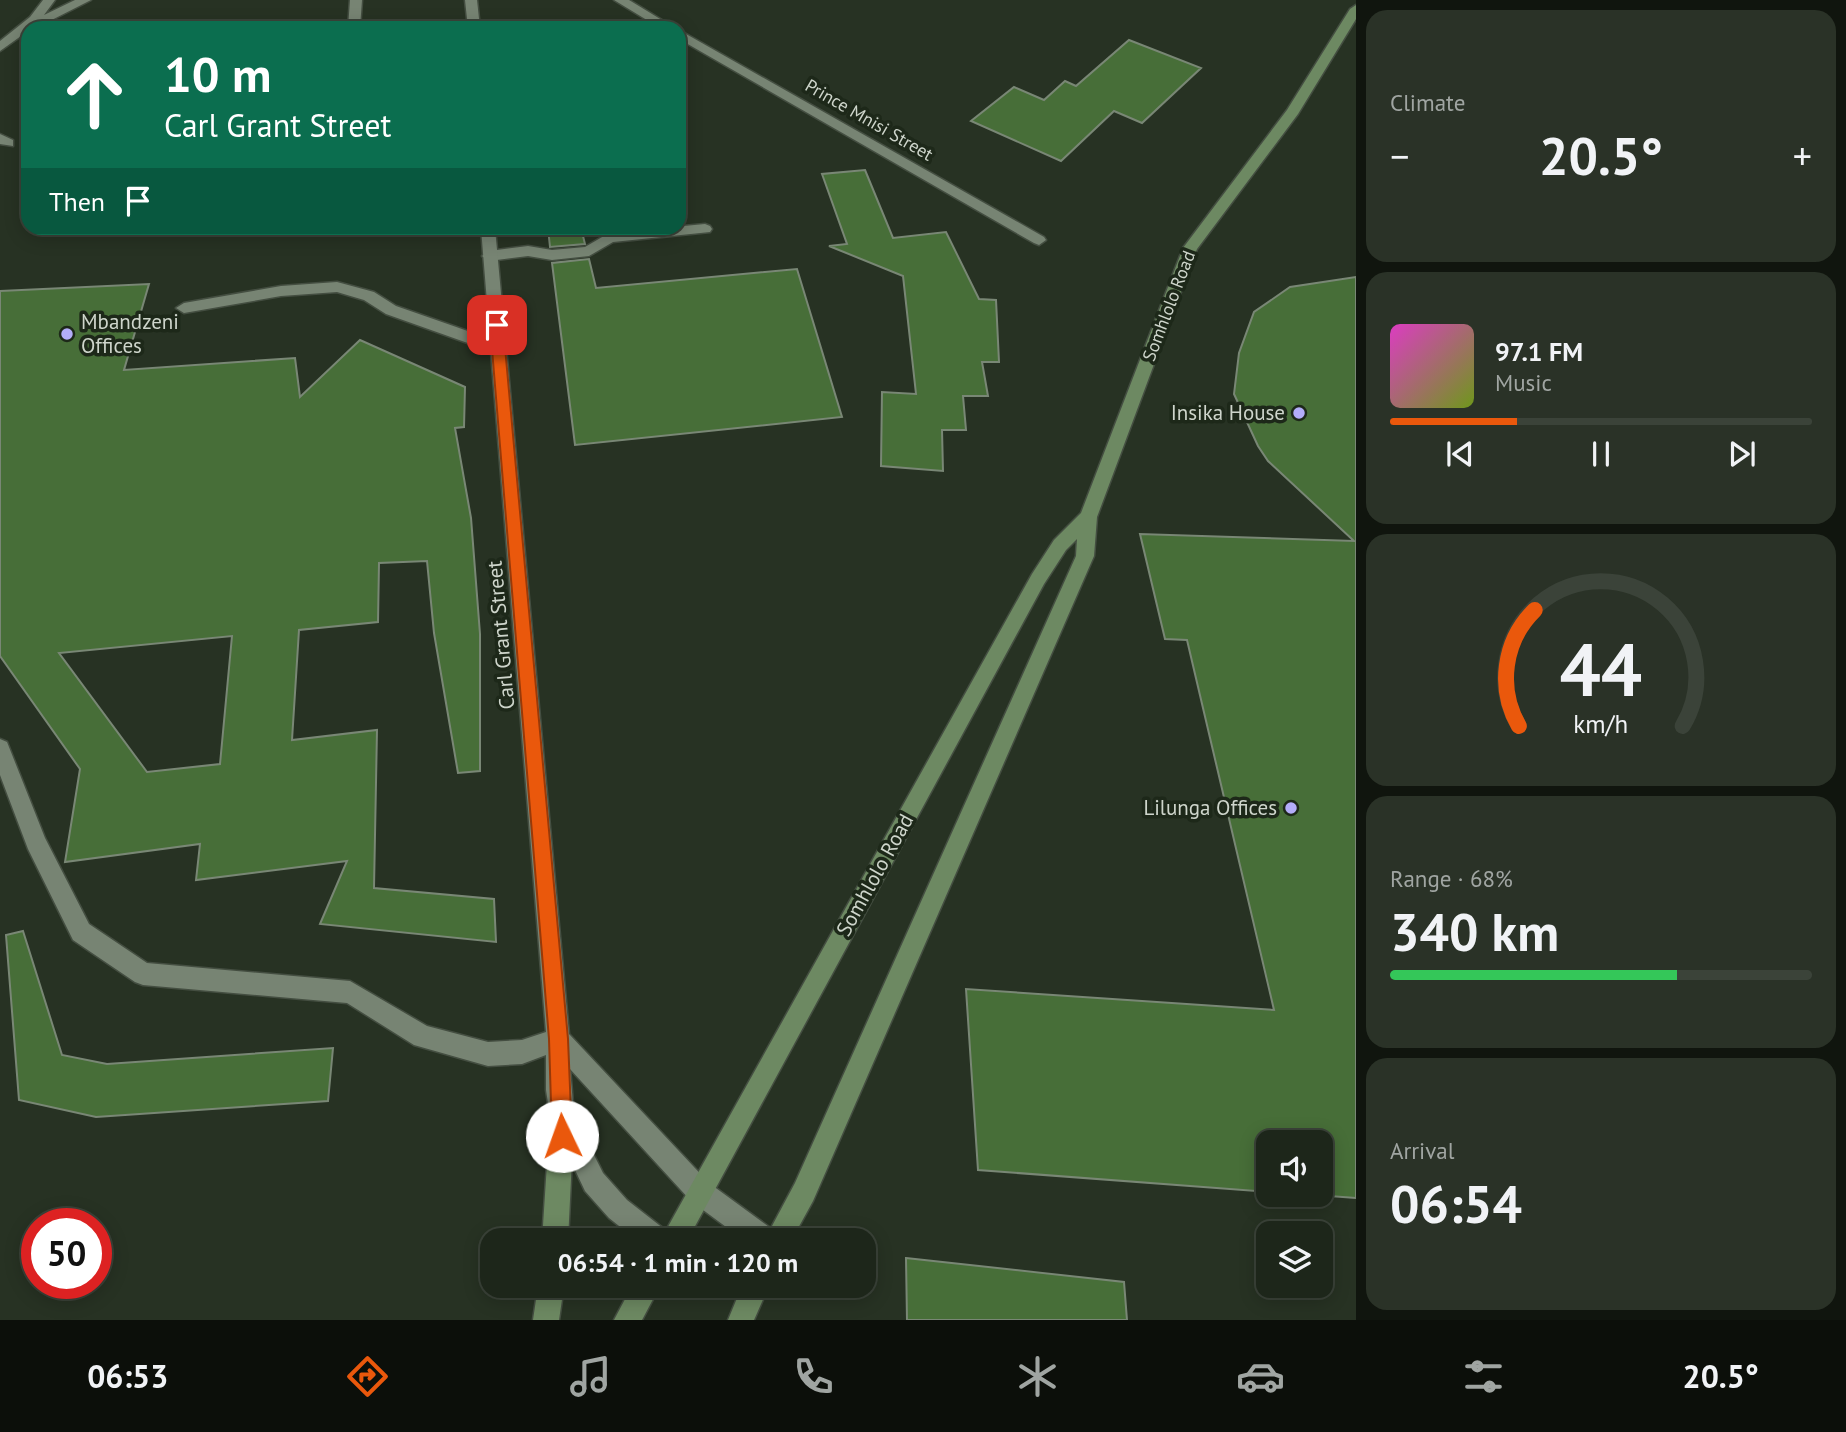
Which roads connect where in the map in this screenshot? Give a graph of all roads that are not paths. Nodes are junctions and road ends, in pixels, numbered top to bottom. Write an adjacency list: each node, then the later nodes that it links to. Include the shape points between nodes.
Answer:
1 (49, 0): 7 (street)
2 (85, 0): 8 (street)
3 (356, 0): 9 (street)
4 (471, 0): 10 (street)
5 (620, 0): 11 (street)
6 (1356, 9): 23 (main road, Somhlolo Road, via 1293,111 1190,248)
7 (30, 21)
8 (39, 21)
9 (354, 21)
10 (473, 21)
11 (657, 21)
12 (21, 30): 14 (street)
13 (686, 38): 19 (street, Prince Mnisi Street)
14 (0, 47)
15 (705, 229): 16 (lane)
16 (686, 231)
17 (488, 235): 20 (street, Carl Grant Street)
18 (641, 235): 20 (lane, via 609,238 589,251)
19 (1039, 240)
20 (489, 256): 22 (street, Carl Grant Street)
21 (184, 308): 22 (street, via 281,291 338,287)
22 (499, 348): 25 (street, Carl Grant Street)
23 (1088, 517): 27 (main road, Somhlolo Road, via 1060,545 1038,579); 32 (main road, Somhlolo Road, via 1081,566)
24 (0, 748): 25 (street, via 36,842 80,932 143,974 350,992 422,1037 488,1054 522,1052)
25 (558, 1039): 26 (street, Carl Grant Street); 27 (street)
26 (562, 1117): 28 (main road); 29 (street, Carl Grant Street, via 594,1182)
27 (700, 1192): 30 (main road, Somhlolo Road); 31 (street)
28 (556, 1228)
29 (642, 1228)
30 (680, 1228)
31 (749, 1228)
32 (784, 1228)
33 (549, 1298): 36 (main road)
34 (640, 1298): 37 (main road)
35 (751, 1298): 38 (main road)
36 (546, 1320)
37 (627, 1320)
38 (741, 1320)

